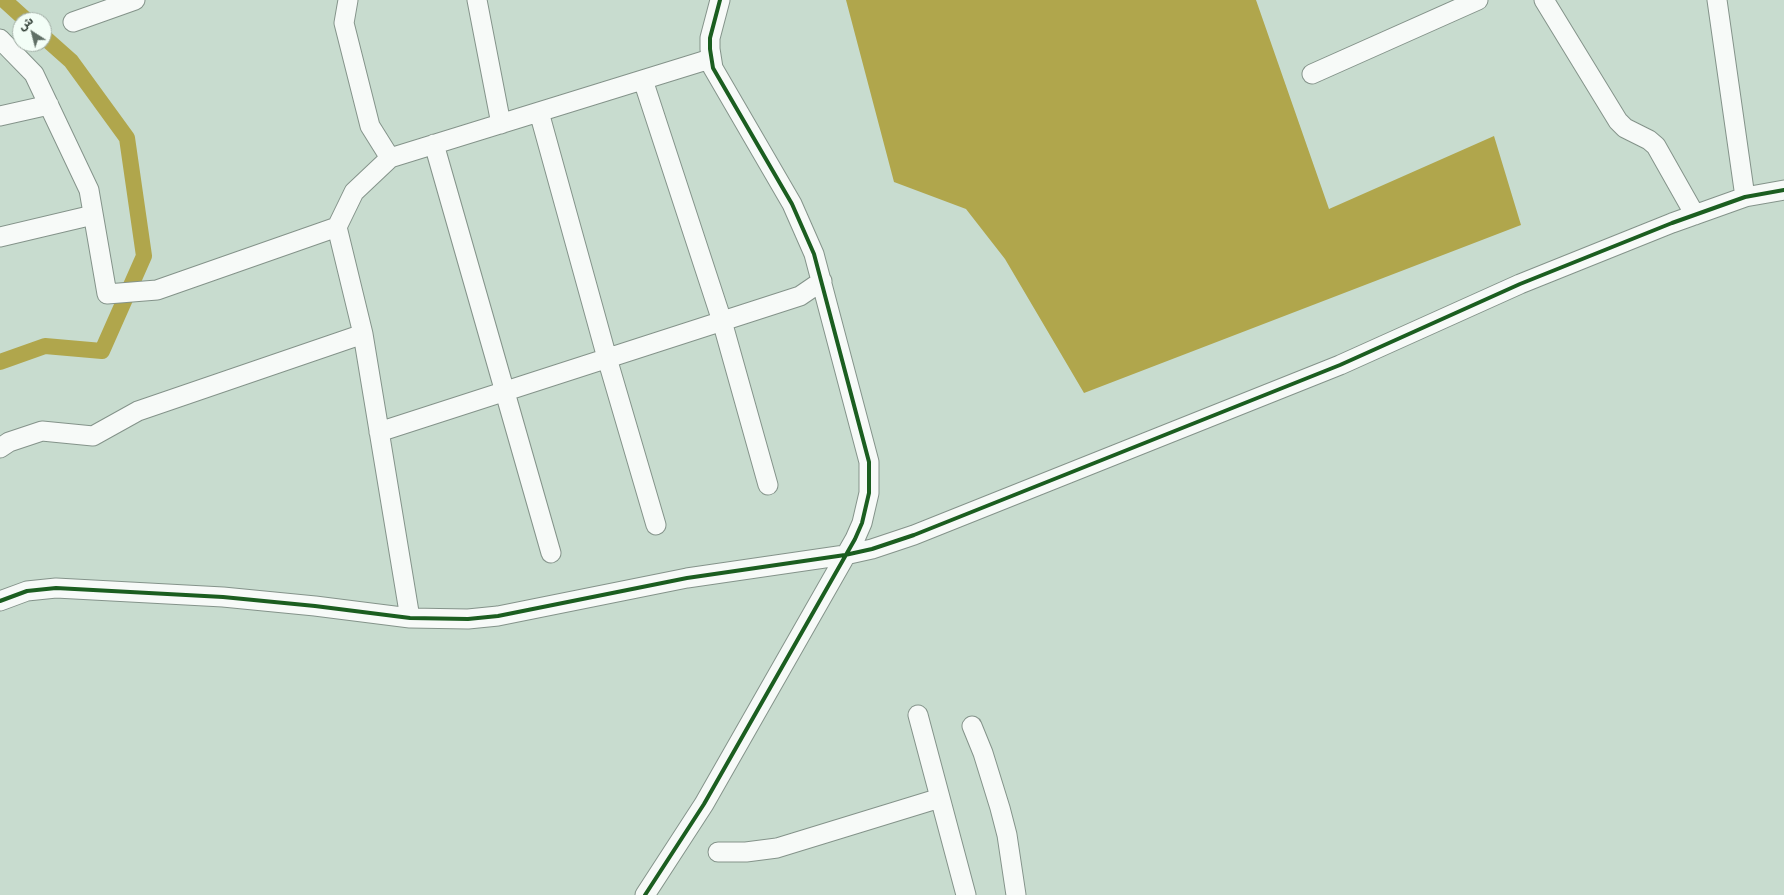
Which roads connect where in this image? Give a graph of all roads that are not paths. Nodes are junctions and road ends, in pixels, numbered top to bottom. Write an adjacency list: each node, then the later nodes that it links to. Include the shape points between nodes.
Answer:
1 (135, 0): 8 (street)
2 (348, 0): 18 (street, via 344,23 370,126)
3 (477, 0): 16 (street)
4 (720, 0): 10 (street, via 710,38)
5 (1478, 0): 11 (street)
6 (1544, 0): 22 (street, via 1618,121 1625,128 1656,146)
7 (1717, 0): 20 (street)
8 (73, 22)
9 (0, 39): 13 (street, via 34,74)
10 (710, 59): 12 (street); 25 (street, via 716,76 792,204 814,254)
11 (1312, 74)
12 (643, 80): 14 (street); 26 (street)
13 (49, 105): 15 (street); 21 (street, via 89,190)
14 (539, 112): 16 (street); 28 (street)
15 (0, 116)
16 (501, 124): 17 (street)
17 (434, 144): 18 (street); 29 (street)
18 (390, 158): 23 (street, via 354,192)
19 (1784, 190): 20 (street)
20 (1745, 197): 22 (street)
21 (94, 215): 23 (street, via 107,294 157,290); 24 (street)
22 (1695, 215): 35 (street, via 1520,284 1340,365 914,535)
23 (337, 227): 27 (street)
24 (0, 237)
25 (822, 282): 26 (street, via 800,296); 35 (street, via 870,462 866,508 855,539)
26 (722, 321): 28 (street); 32 (street)
27 (363, 334): 30 (street); 31 (street, via 138,411 92,436 42,431 9,442)
28 (607, 358): 29 (street); 33 (street)
29 (506, 391): 30 (street); 34 (street)
30 (379, 432): 37 (street)
31 (0, 448)
32 (768, 485)
33 (656, 525)
34 (551, 552)
35 (845, 555): 37 (street, via 687,578 498,616 468,619); 42 (street, via 704,804)
36 (0, 602): 37 (street, via 27,591 56,588 223,597)
37 (410, 618)
38 (918, 715): 40 (street)
39 (972, 726): 44 (street, via 983,752 1000,808)
40 (940, 798): 41 (street, via 777,848); 43 (street)
41 (718, 852)
42 (645, 895)
43 (966, 895)
44 (1016, 895)

